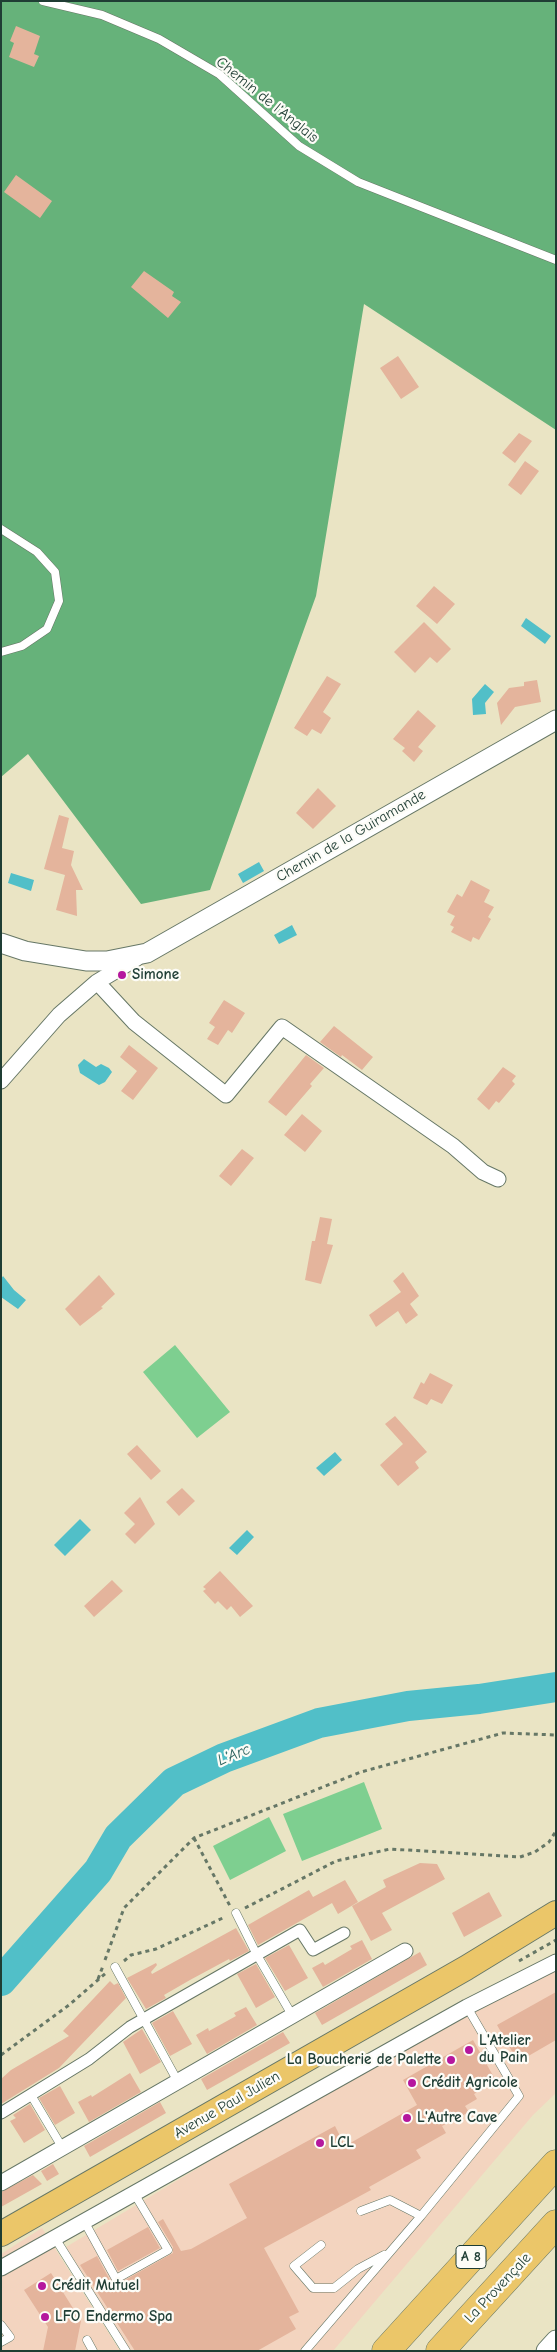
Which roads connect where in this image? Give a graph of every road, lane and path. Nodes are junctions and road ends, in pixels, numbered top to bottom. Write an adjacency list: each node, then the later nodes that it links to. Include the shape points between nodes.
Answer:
1 (43, 1): 2 (lane, Chemin de l'Anglais, via 102,15 159,39 219,74 299,146 358,182)
2 (556, 260)
3 (1, 529): 4 (lane, via 37,552 55,572 59,601 47,629 22,646)
4 (1, 652)
5 (556, 720): 7 (street, Chemin de la Guiramande)
6 (1, 943): 7 (street, Chemin de la Guiramande, via 25,951 86,961 107,961)
7 (147, 953): 8 (street)
8 (97, 982): 9 (street, via 59,1015); 10 (street, via 134,1022 226,1095 282,1027 453,1146 483,1172)
9 (2, 1080)
10 (498, 1179)
11 (556, 1735): 13 (path, via 504,1733 361,1772)
12 (556, 1831): 14 (path, via 549,1842 520,1858 390,1849 336,1862)
13 (194, 1838): 14 (path); 21 (path, via 124,1908)
14 (235, 1913): 18 (lane); 20 (path, via 156,1949 131,1955)
15 (556, 1913): 37 (main road, Avenue Paul Julien)
16 (344, 1933): 18 (street, via 313,1950 300,1930)
17 (405, 1951): 23 (street)
18 (257, 1955): 23 (lane); 24 (street)
19 (556, 1962): 22 (street)
20 (115, 1967): 21 (path); 24 (lane)
21 (98, 1980): 25 (path)
22 (468, 2007): 32 (street); 34 (lane, via 519,2096)
23 (292, 2015): 26 (street)
24 (144, 2020): 26 (lane); 27 (street)
25 (1, 2055)
26 (177, 2080): 29 (street)
27 (31, 2095): 28 (street); 29 (lane)
28 (1, 2113)
29 (62, 2147): 31 (street)
30 (556, 2164): 49 (highway, A 8)
31 (1, 2183)
32 (134, 2193): 35 (street); 35 (lane, via 168,2250 116,2279)
33 (361, 2211): 34 (lane, via 390,2200)
34 (421, 2216): 40 (lane)
35 (84, 2222): 38 (street)
36 (556, 2224): 50 (highway, La Provençale / A 8)
37 (1, 2234)
38 (55, 2238): 41 (street); 47 (lane)
39 (321, 2245): 40 (lane, via 294,2266 314,2288 334,2288 358,2269)
40 (388, 2253): 48 (lane)
41 (1, 2268)
42 (1, 2325): 45 (lane, via 10,2336)
43 (87, 2340): 46 (lane)
44 (556, 2340): 51 (street)
45 (1, 2342)
46 (93, 2351)
47 (126, 2351)
48 (305, 2351)
49 (386, 2351)
50 (440, 2351)
51 (546, 2351)

